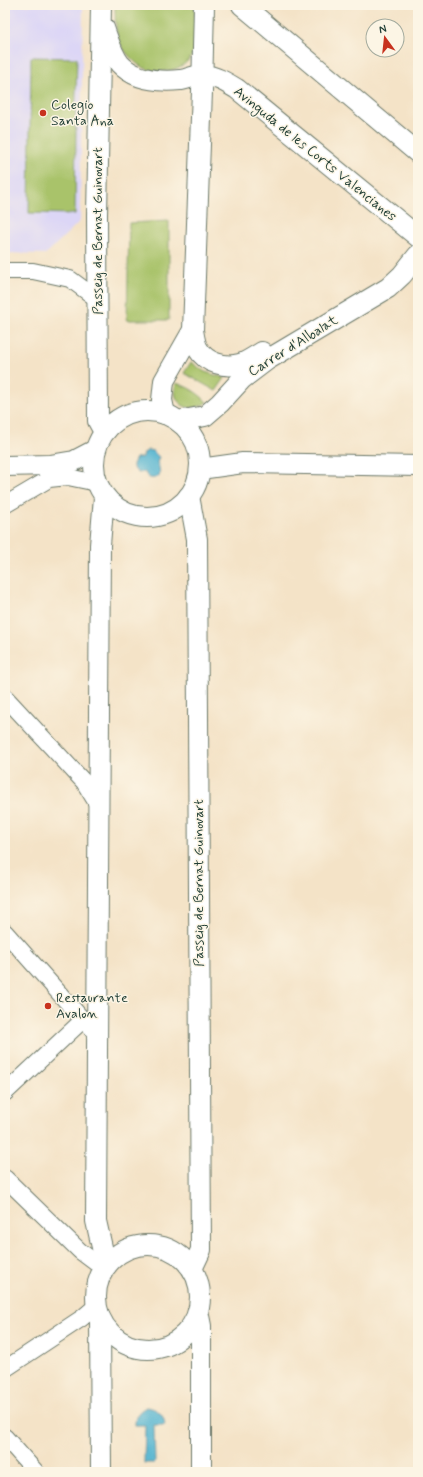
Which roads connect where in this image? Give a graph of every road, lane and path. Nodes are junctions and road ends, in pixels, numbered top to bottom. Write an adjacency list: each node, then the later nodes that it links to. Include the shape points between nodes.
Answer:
1 (204, 5): 4 (street)
2 (242, 5): 5 (street)
3 (101, 12): 4 (street, via 110,46 120,63 135,75 162,82); 9 (street, Passeig de Bernat Guinovart)
4 (202, 75): 6 (street, Avinguda de les Corts Valencianes, via 219,79 237,89); 11 (street)
5 (418, 154)
6 (418, 237)
7 (418, 255): 10 (street, Carrer d'Albalat, via 388,288)
8 (5, 271): 9 (street, via 33,271 70,279)
9 (97, 299): 13 (street, Passeig de Bernat Guinovart, via 98,421)
10 (351, 310): 11 (street, Carrer d'Albalat, via 301,328 241,364 229,366 208,360 198,349); 12 (street, Carrer d'Albalat, via 267,360 242,379 205,416)
11 (193, 330): 12 (street, via 164,381 162,400)
12 (172, 418): 13 (street, via 148,411 131,413 116,421); 17 (street, via 191,434 199,451)
13 (104, 432): 14 (street)
14 (95, 450): 15 (street, via 74,461 50,465); 18 (street, via 94,467)
15 (5, 466)
16 (418, 466): 17 (street, via 243,463)
17 (200, 469): 19 (street)
18 (101, 490): 19 (street, via 116,508 131,515 147,517 163,515 178,508); 20 (street, via 68,477 49,479); 22 (street)
19 (189, 496): 28 (street, Passeig de Bernat Guinovart, via 197,539 201,1234 201,1250)
20 (5, 505)
21 (5, 697): 22 (street, via 84,782)
22 (98, 805): 24 (street)
23 (5, 932): 24 (street)
24 (90, 1027): 25 (street); 27 (street, via 96,1221)
25 (5, 1093)
26 (5, 1178): 27 (street, via 80,1251)
27 (105, 1267): 28 (street, via 115,1256 126,1250 151,1245 174,1252); 30 (street, via 98,1280)
28 (192, 1269): 29 (street, via 199,1289)
29 (198, 1311): 30 (street, via 194,1322 180,1338 160,1348 149,1349 137,1348 120,1341 106,1329); 35 (street, via 201,1326)
30 (98, 1312): 31 (street, via 82,1318); 34 (street)
31 (5, 1369)
32 (5, 1437): 33 (street)
33 (36, 1472)
34 (101, 1472)
35 (201, 1472)

